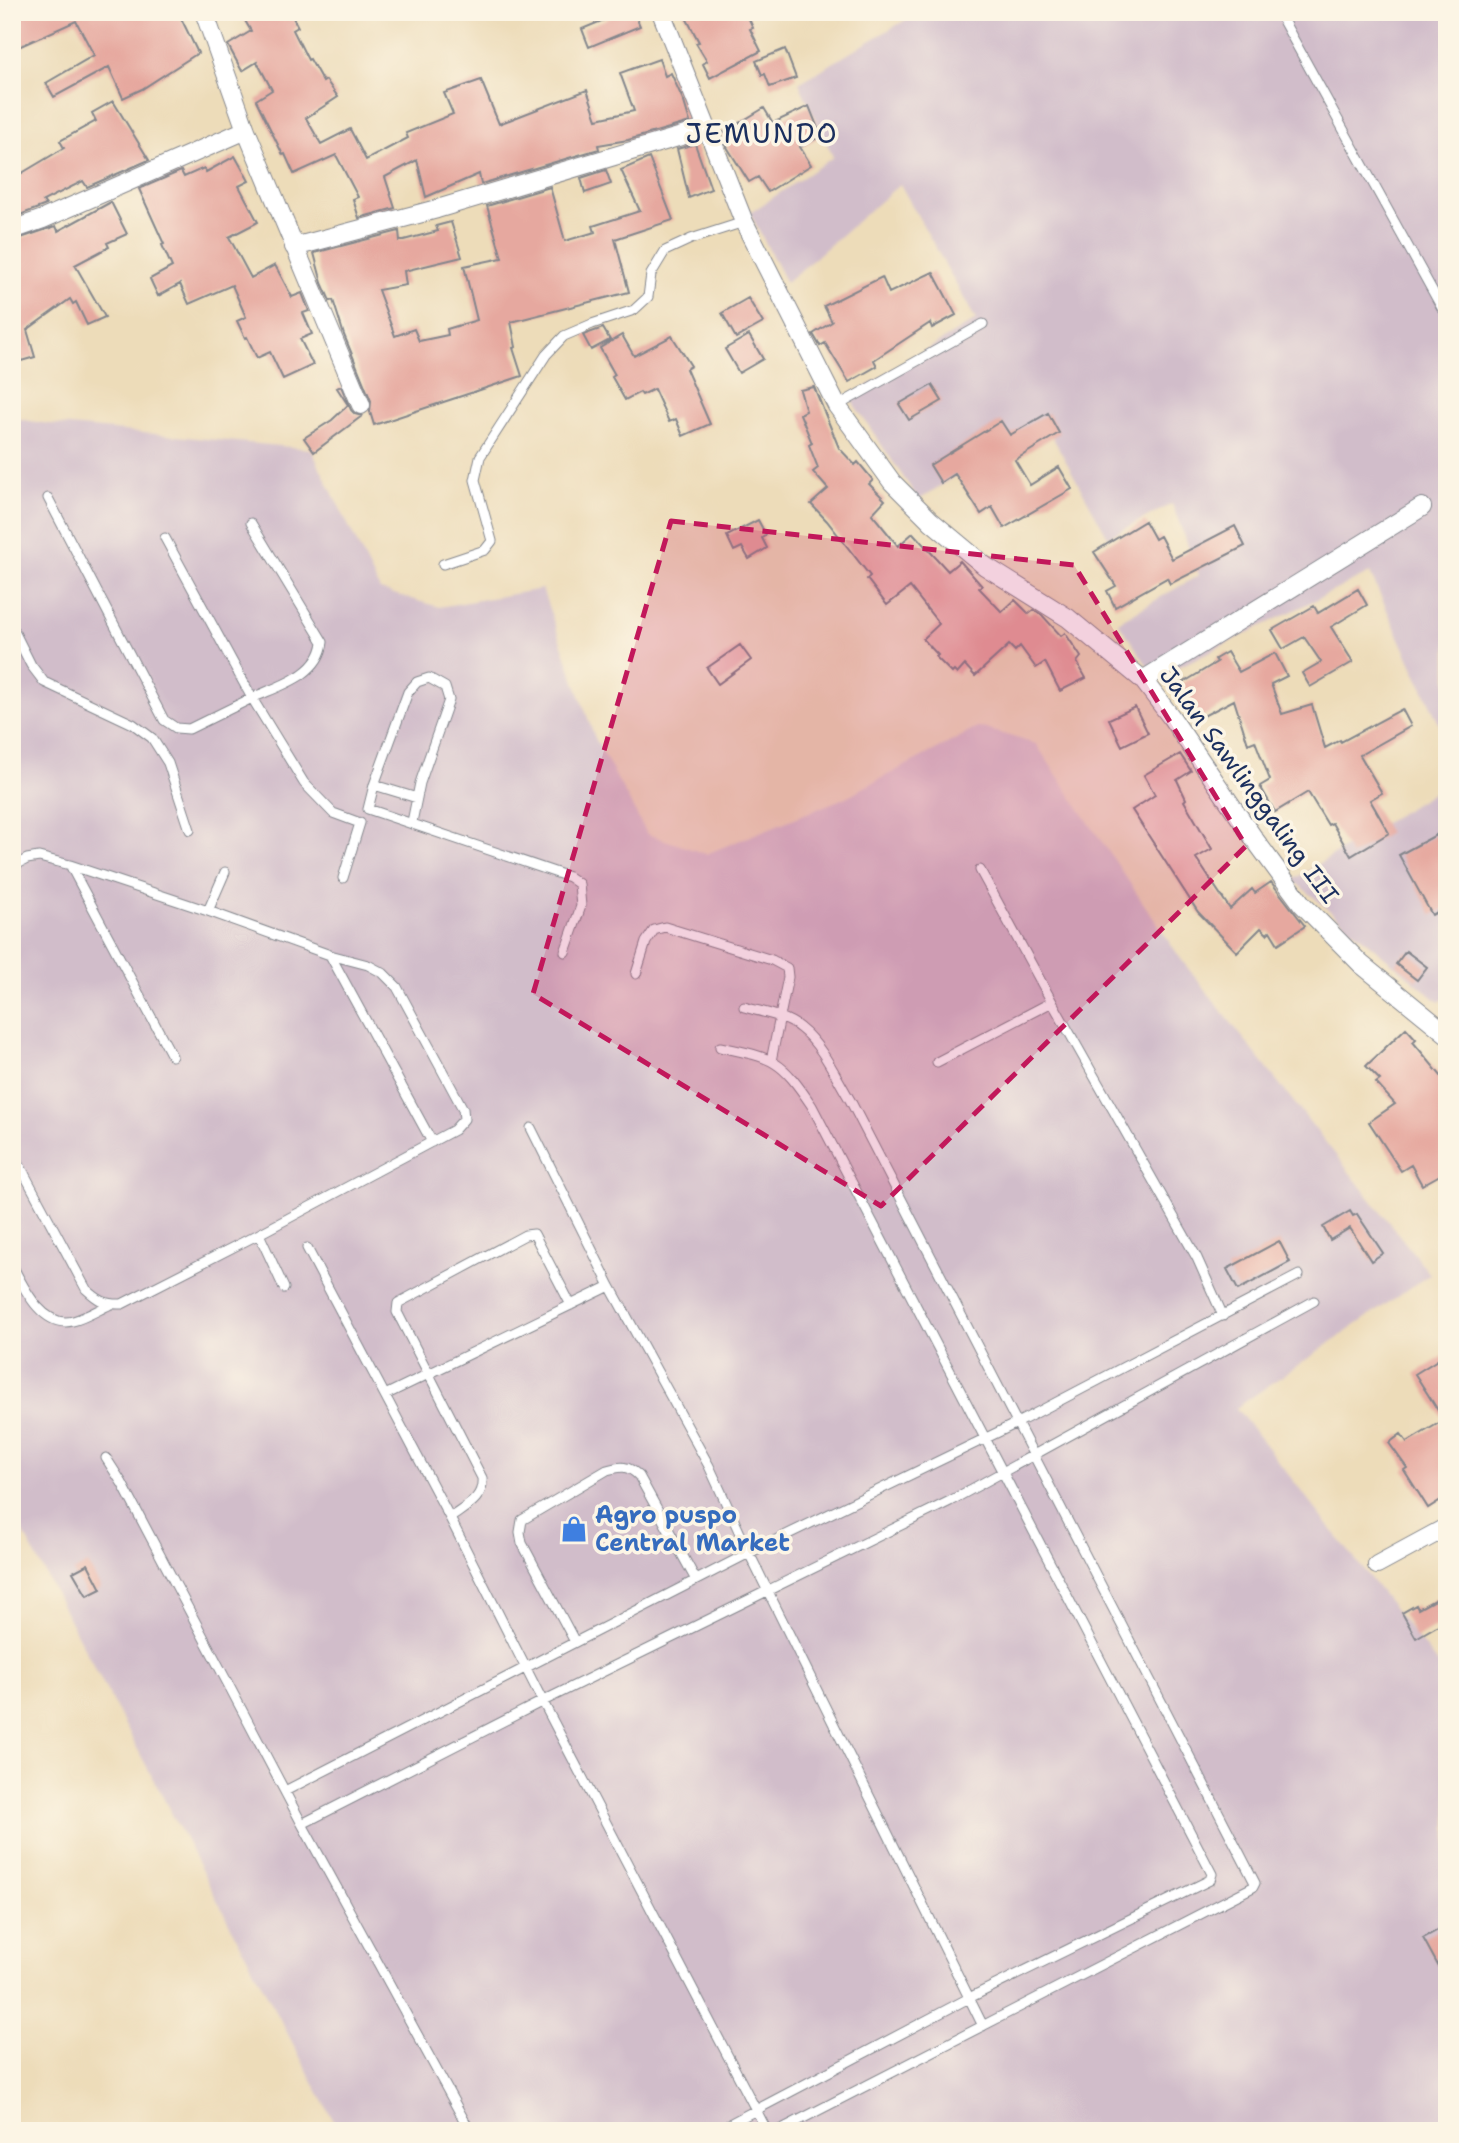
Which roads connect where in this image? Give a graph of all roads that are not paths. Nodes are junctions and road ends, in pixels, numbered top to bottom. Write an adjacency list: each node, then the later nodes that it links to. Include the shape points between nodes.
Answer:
1 (204, 12): 5 (street)
2 (661, 12): 4 (street, Jalan Sawlinggaling III)
3 (1280, 15): 9 (lane)
4 (705, 129): 6 (street, Jalan Sawlinggaling III); 8 (street)
5 (246, 130): 7 (street); 8 (street)
6 (744, 222): 12 (street, Jalan Sawlinggaling III); 17 (lane, via 665,251 651,274 648,297 634,310 564,336 546,355 480,457 475,480 492,541 485,551)
7 (12, 230)
8 (294, 247): 11 (street)
9 (1447, 317)
10 (983, 324): 12 (lane)
11 (361, 405)
12 (837, 406): 19 (street, Jalan Sawlinggaling III, via 892,482 931,521 985,566 1068,618)
13 (48, 498): 20 (lane, via 164,720 189,729)
14 (1422, 507): 19 (street)
15 (251, 523): 20 (lane, via 323,642 321,655 307,672)
16 (165, 538): 20 (lane)
17 (443, 565)
18 (12, 627): 26 (lane, via 44,682 133,724 152,738 167,763)
19 (1143, 680): 39 (street, Jalan Sawlinggaling III, via 1302,904 1361,964)
20 (252, 698): 25 (lane, via 304,783 333,813)
21 (374, 785): 22 (lane); 22 (lane, via 408,692 429,678 445,687 449,700); 23 (lane)
22 (416, 798): 24 (lane)
23 (368, 808): 24 (lane); 25 (lane)
24 (412, 822): 33 (lane, via 579,884 581,906)
25 (360, 823): 31 (lane)
26 (190, 830)
27 (70, 865): 28 (lane, via 39,857); 32 (lane); 41 (lane)
28 (12, 867)
29 (980, 870): 36 (lane)
30 (225, 872): 32 (lane)
31 (343, 878)
32 (208, 911): 34 (lane)
33 (565, 952)
34 (330, 955): 45 (lane); 45 (lane, via 368,965 397,986 463,1109 464,1119 454,1130)
35 (636, 974): 38 (lane, via 646,942 654,930 665,927 787,968)
36 (1052, 1002): 43 (lane); 56 (lane, via 1197,1258)
37 (744, 1007): 38 (lane)
38 (780, 1018): 42 (lane); 59 (lane, via 800,1027 850,1100)
39 (1447, 1034)
40 (720, 1047): 42 (lane)
41 (172, 1056)
42 (771, 1060): 60 (lane, via 792,1076 812,1107)
43 (937, 1062)
44 (531, 1128): 51 (lane)
45 (432, 1142): 47 (lane)
46 (12, 1151): 55 (lane, via 86,1289)
47 (259, 1234): 52 (lane); 55 (lane, via 122,1304)
48 (307, 1248): 58 (lane)
49 (12, 1265): 55 (lane, via 29,1296 47,1316 71,1322)
50 (1298, 1275): 56 (lane)
51 (610, 1286): 54 (lane); 66 (lane, via 709,1466)
52 (284, 1288)
53 (1314, 1301): 61 (lane)
54 (572, 1304): 57 (lane); 57 (lane, via 538,1238 525,1235 398,1303 397,1312)
55 (109, 1305)
56 (1223, 1316): 59 (lane)
57 (428, 1375): 58 (lane); 64 (lane, via 482,1478 478,1497)
58 (385, 1395): 64 (lane)
59 (1017, 1423): 60 (lane); 61 (lane)
60 (984, 1438): 63 (lane); 66 (lane)
61 (1034, 1457): 63 (lane); 76 (lane, via 1255,1885)
62 (106, 1458): 73 (lane)
63 (1002, 1474): 69 (lane); 75 (lane, via 1212,1877)
64 (450, 1518): 71 (lane)
65 (1447, 1527): 67 (street)
66 (749, 1553): 68 (lane); 69 (lane)
67 (1377, 1565)
68 (696, 1580): 70 (lane); 70 (lane, via 639,1476 620,1466 607,1470 522,1520 522,1543)
69 (769, 1591): 72 (lane); 75 (lane)
70 (575, 1642): 71 (lane)
71 (526, 1668): 72 (lane); 73 (lane)
72 (542, 1702): 74 (lane); 77 (lane)
73 (285, 1791): 74 (lane)
74 (302, 1824): 78 (lane)
75 (969, 1998): 76 (lane); 77 (lane)
76 (983, 2026): 81 (lane)
77 (756, 2109): 79 (lane); 80 (lane)
78 (470, 2131)
79 (716, 2131)
80 (767, 2131)
81 (778, 2131)

